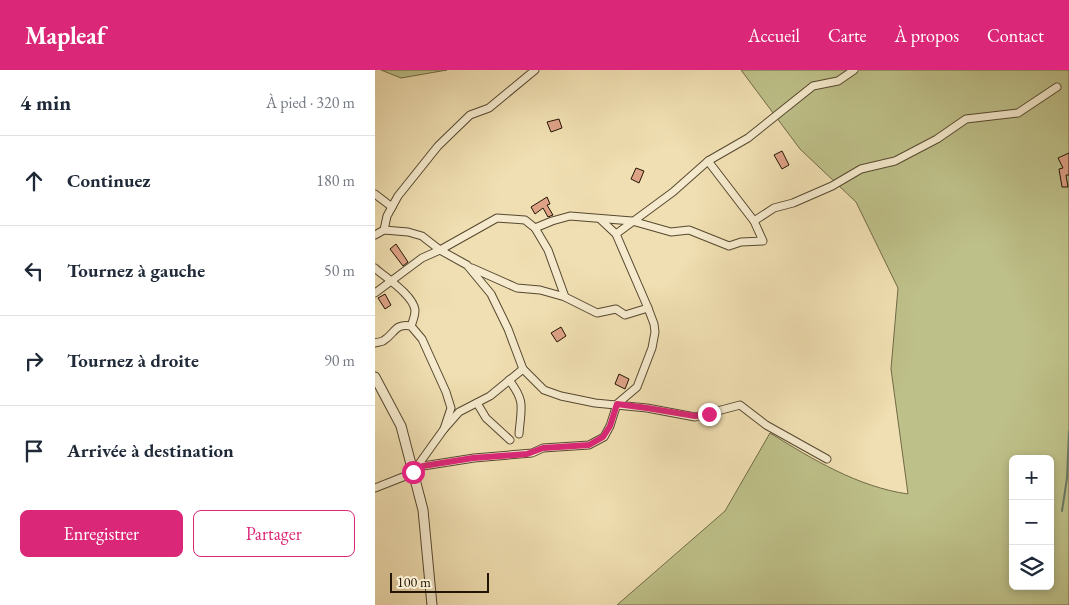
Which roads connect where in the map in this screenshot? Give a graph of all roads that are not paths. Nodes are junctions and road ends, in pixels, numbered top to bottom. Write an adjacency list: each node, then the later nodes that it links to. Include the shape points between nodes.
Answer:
1 (535, 70): 6 (street, via 489,108 470,115 437,146)
2 (854, 70): 4 (street, via 838,81 813,86 748,138)
3 (1057, 87): 9 (street, via 1018,112 966,119 937,140 895,161 861,169 832,186 774,208)
4 (708, 161): 8 (street, via 673,192); 9 (street)
5 (375, 194): 6 (street)
6 (392, 207): 11 (street)
7 (600, 219): 8 (street); 10 (street, via 570,216); 12 (street)
8 (632, 221): 9 (street, via 671,232 689,230 729,246 763,241); 12 (street)
9 (754, 221)
10 (535, 228): 14 (street, via 525,220 497,218); 19 (street, via 548,250)
11 (384, 230): 13 (street); 14 (street, via 422,236)
12 (616, 234): 20 (street)
13 (375, 235)
14 (440, 250): 15 (street); 17 (street, via 422,258)
15 (467, 265): 19 (street, via 517,288); 23 (street, via 491,294)
16 (375, 268): 17 (street)
17 (390, 281): 18 (street); 21 (street, via 413,304 415,313)
18 (375, 293)
19 (565, 297): 20 (street, via 597,314 616,309 625,315)
20 (648, 308): 27 (street, via 655,324 651,348 637,387)
21 (411, 326): 22 (street, via 404,324 393,330 384,341); 28 (street, via 422,339 446,392 451,408)
22 (375, 343)
23 (523, 368): 25 (street); 27 (street, via 544,390 595,403)
24 (375, 377): 32 (street, via 401,426)
25 (509, 380): 26 (street); 29 (street, via 522,400)
26 (477, 403): 28 (street, via 459,412); 30 (street, via 486,418)
27 (617, 404): 31 (street, via 695,416 739,405 766,426); 32 (street, via 603,437 589,445 473,458 423,466)
28 (444, 428): 32 (street)
29 (519, 434)
30 (510, 440)
31 (827, 460)
32 (413, 472): 33 (street); 34 (street, via 423,510)
33 (375, 488)
34 (432, 605)

